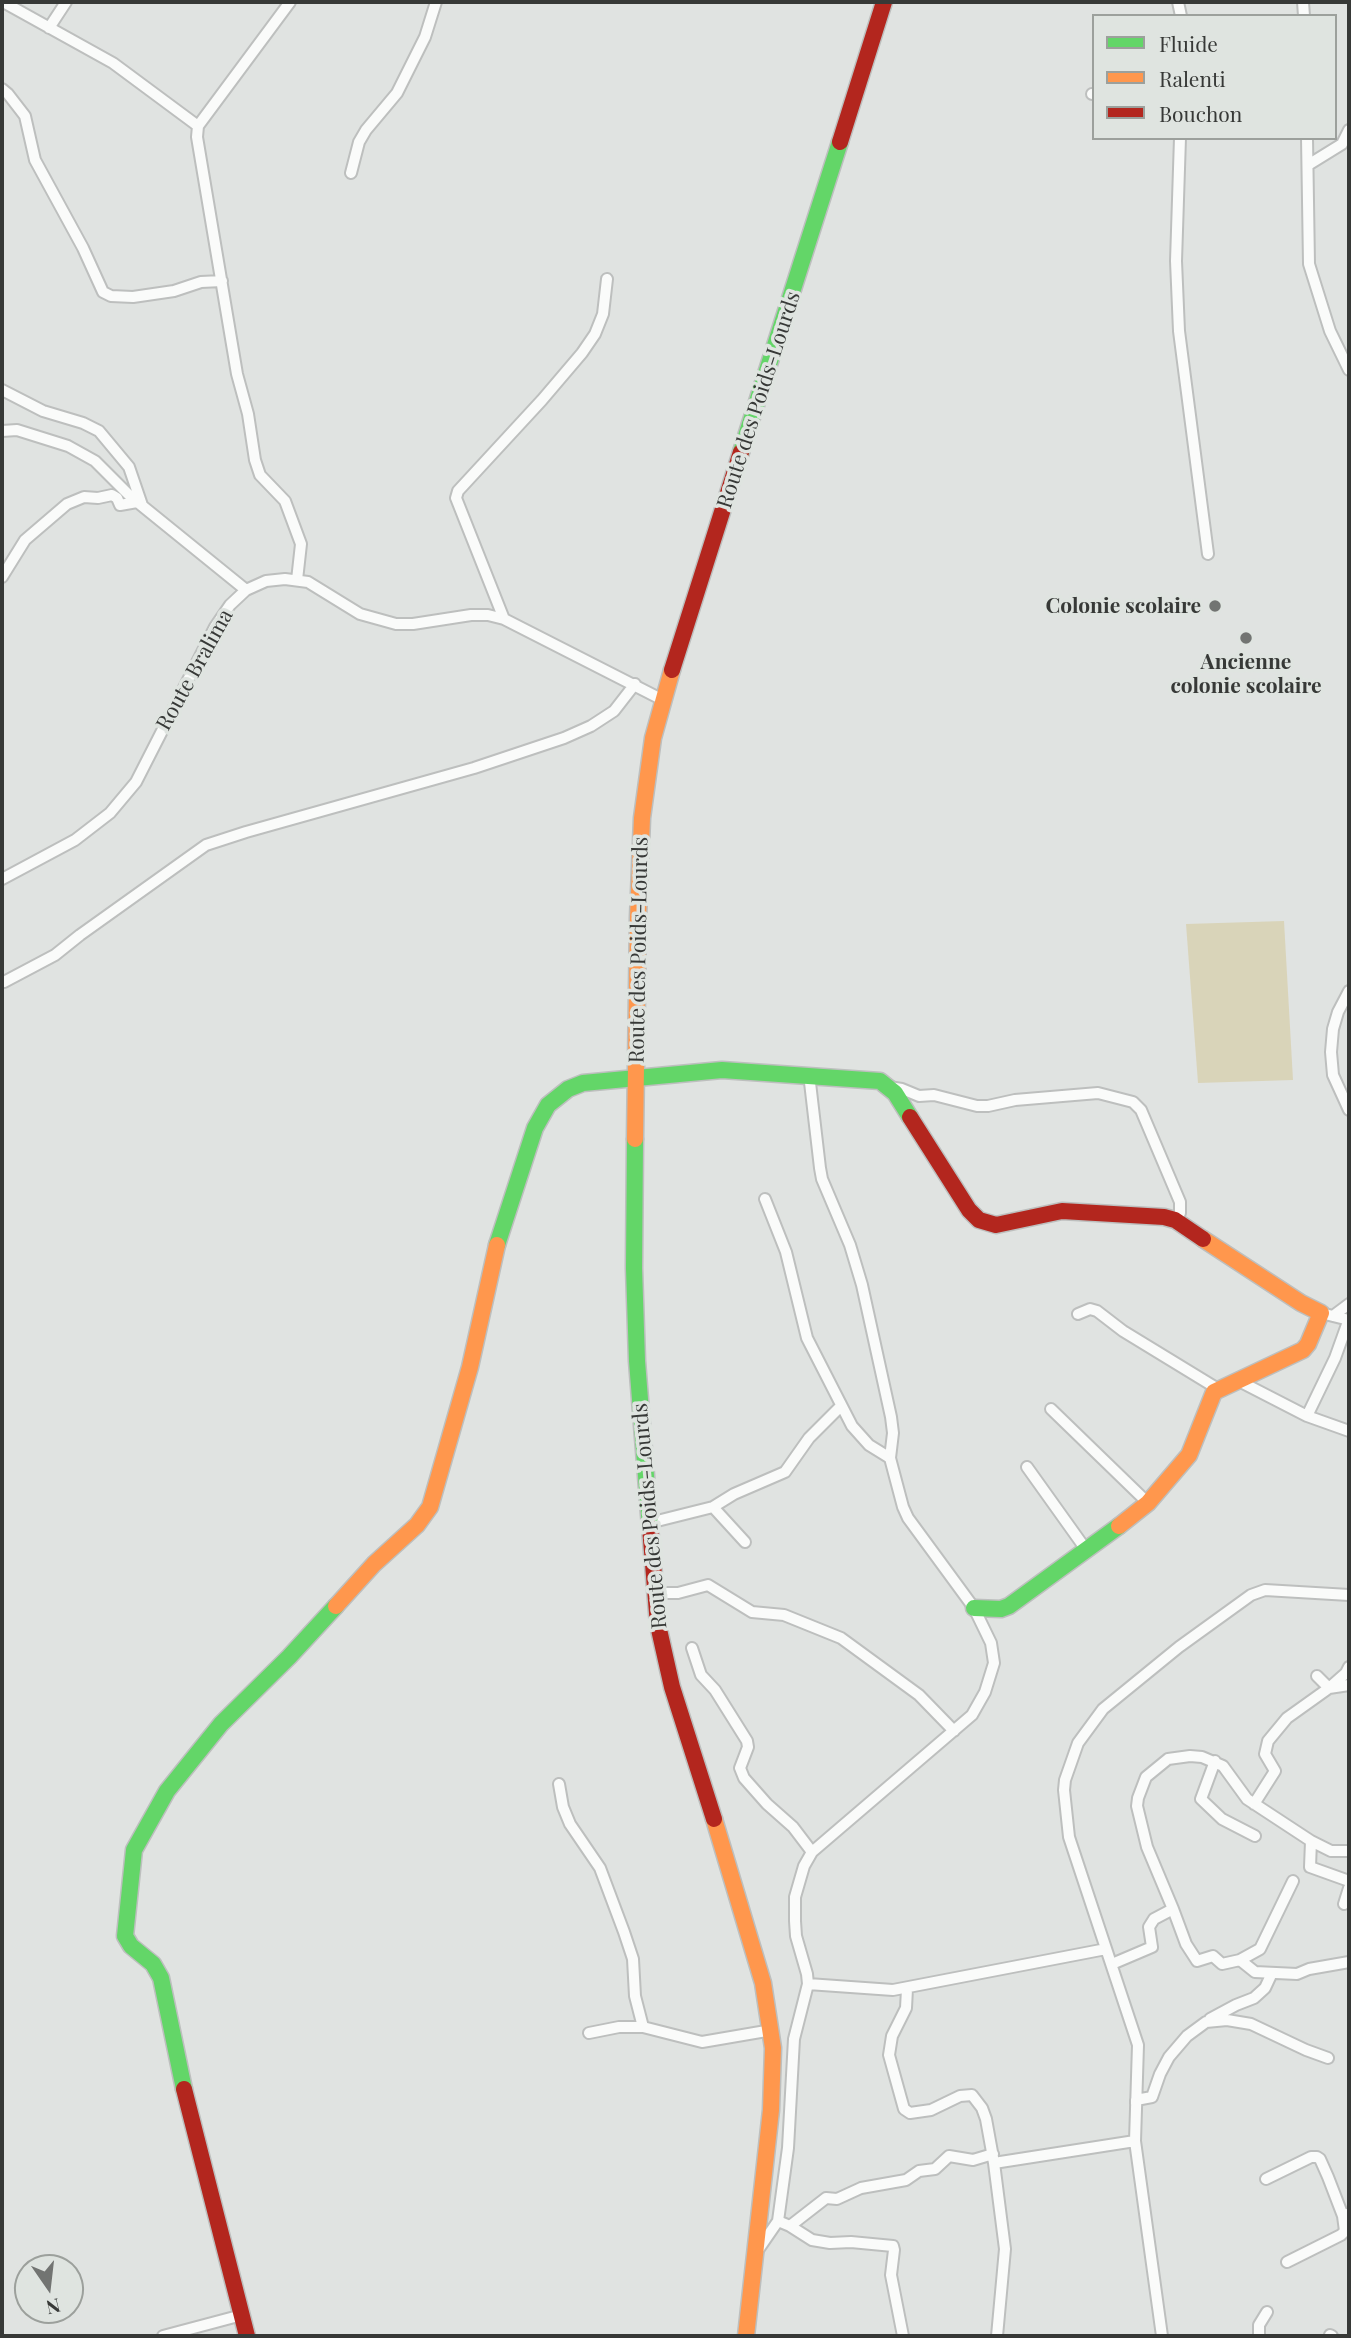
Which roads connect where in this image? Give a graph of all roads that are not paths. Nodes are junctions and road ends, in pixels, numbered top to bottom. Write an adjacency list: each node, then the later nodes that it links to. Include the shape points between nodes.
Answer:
1 (3, 2): 6 (street)
2 (66, 2): 6 (street)
3 (290, 2): 8 (street)
4 (436, 2): 13 (street, via 425,37 397,93 359,142)
5 (884, 2): 26 (street, Route des Poids-Lourds)
6 (49, 28): 8 (street, via 113,63)
7 (2, 89): 15 (street, via 25,116 35,160 103,292 132,297)
8 (198, 126): 15 (street)
9 (1349, 130): 12 (street, via 1342,144)
10 (1180, 140): 20 (street, via 1179,331)
11 (1307, 140): 12 (street)
12 (1308, 165): 16 (street, via 1309,264 1330,331)
13 (351, 173)
14 (607, 279): 24 (street, via 603,314 582,353 458,491 456,498)
15 (222, 281): 22 (street, via 257,468 267,485 282,497 301,544)
16 (1349, 370)
17 (2, 390): 19 (street, via 99,431 129,467)
18 (2, 431): 19 (street, via 17,430 68,446 95,461)
19 (140, 504): 21 (street, via 120,505 116,496 108,495 67,504 25,540); 23 (street)
20 (1208, 554)
21 (2, 577)
22 (297, 580): 23 (street, Route Bralima, via 266,581); 24 (street, Route Bralima, via 360,614 396,624 471,615)
23 (246, 590): 27 (street, Route Bralima, via 215,627 136,782 110,813 75,841)
24 (504, 618): 25 (street, Route Bralima)
25 (635, 684): 26 (street, Route Bralima); 28 (street, via 614,711 564,738 206,845 55,956)
26 (663, 699): 31 (street, Route des Poids-Lourds, via 642,818)
27 (2, 878)
28 (5, 982)
29 (1349, 991): 33 (street, via 1338,1012 1331,1052 1333,1075)
30 (810, 1074): 31 (street, via 722,1070); 32 (street, via 880,1081); 46 (street, via 822,1178 856,1263 886,1391 893,1433)
31 (636, 1079): 50 (street, Route des Poids-Lourds, via 635,1321); 96 (street, via 575,1086 540,1116 504,1221 457,1415 425,1515 221,1724 174,1782 134,1850 125,1936 161,1978 178,2066)
32 (889, 1087): 35 (street, via 979,1220 996,1224 1062,1211); 35 (street, via 977,1106 1098,1093 1133,1102 1142,1110 1180,1202 1181,1213)
33 (1349, 1110)
34 (765, 1199): 42 (street, via 786,1252 807,1338)
35 (1175, 1220): 38 (street, via 1301,1303)
36 (1349, 1304): 38 (street)
37 (1078, 1314): 41 (street, via 1097,1311)
38 (1327, 1314): 39 (street); 40 (street, via 1303,1350)
39 (1349, 1320): 44 (street)
40 (1237, 1380): 41 (street); 44 (street)
41 (1218, 1389): 48 (street, via 1210,1398 1189,1455)
42 (841, 1406): 46 (street, via 860,1437); 49 (street, via 809,1438 785,1472)
43 (1051, 1409): 48 (street)
44 (1307, 1416): 45 (street)
45 (1349, 1431)
46 (890, 1458): 55 (street, via 908,1518)
47 (1027, 1467): 52 (street)
48 (1147, 1503): 52 (street)
49 (713, 1507): 50 (street); 51 (street)
50 (649, 1523): 53 (street, Route des Poids-Lourds)
51 (745, 1542)
52 (1087, 1551): 55 (street, via 1009,1606)
53 (654, 1593): 61 (street, via 678,1593 708,1585 752,1612 785,1615 841,1638 919,1695); 83 (street, Route des Poids-Lourds, via 672,1687 746,1921)
54 (1349, 1595): 74 (street, via 1258,1592 1171,1653 1103,1709 1087,1729 1067,1770 1064,1790 1069,1837)
55 (974, 1608): 61 (street, via 991,1643 994,1663 980,1704)
56 (692, 1648): 68 (street, via 701,1675 747,1741 740,1768 744,1778)
57 (1349, 1667): 60 (street)
58 (1317, 1676): 60 (street)
59 (1349, 1685): 60 (street)
60 (1329, 1688): 64 (street, via 1287,1718 1268,1741 1265,1754 1275,1771)
61 (954, 1731): 68 (street)
62 (1215, 1761): 64 (street); 65 (street, via 1201,1799 1222,1819); 73 (street, via 1190,1756 1168,1759 1146,1777 1138,1798 1147,1847)
63 (559, 1784): 82 (street, via 570,1824 600,1868 625,1932)
64 (1254, 1804): 66 (street)
65 (1255, 1836)
66 (1311, 1841): 67 (street, via 1331,1851); 70 (street, via 1310,1867)
67 (1349, 1851)
68 (812, 1852): 79 (street, via 795,1897 796,1936)
69 (1293, 1881): 75 (street, via 1260,1949)
70 (1349, 1881)
71 (1349, 1888): 72 (street)
72 (1344, 1904)
73 (1173, 1909): 75 (street, via 1195,1959 1215,1956 1222,1964); 77 (street, via 1153,1919 1149,1927 1152,1947)
74 (1106, 1949): 77 (street); 80 (street)
75 (1240, 1960): 78 (street, via 1251,1972)
76 (1349, 1962): 78 (street, via 1297,1974)
77 (1112, 1964): 86 (street, via 1139,2052)
78 (1272, 1973): 81 (street, via 1254,1998)
79 (807, 1984): 80 (street); 91 (street, via 794,2039 788,2148)
80 (907, 1989): 88 (street, via 889,2055 904,2109 909,2113 931,2110 972,2095 986,2119)
81 (1206, 2022): 85 (street, via 1251,2024); 86 (street, via 1169,2057 1152,2097 1136,2100)
82 (643, 2027): 83 (street, via 702,2042); 84 (street)
83 (772, 2030): 93 (street, Route des Poids-Lourds, via 774,2080)
84 (589, 2033)
85 (1328, 2058)
86 (1135, 2115): 87 (street)
87 (1135, 2141): 88 (street); 102 (street)
88 (994, 2159): 92 (street, via 949,2156 934,2170 919,2171 905,2180 825,2198); 101 (street, via 1005,2249)
89 (1265, 2179): 90 (street, via 1317,2157)
90 (1346, 2214): 94 (street, via 1341,2235)
91 (778, 2221): 92 (street); 93 (street)
92 (790, 2226): 100 (street, via 830,2244 893,2246 891,2275)
93 (756, 2253): 99 (street, Route des Poids-Lourds)
94 (1287, 2262)
95 (1267, 2312): 103 (street)
96 (242, 2315): 97 (street); 98 (street)
97 (163, 2336)
98 (247, 2336)
99 (746, 2336)
100 (903, 2336)
101 (996, 2336)
102 (1162, 2336)
103 (1259, 2336)

